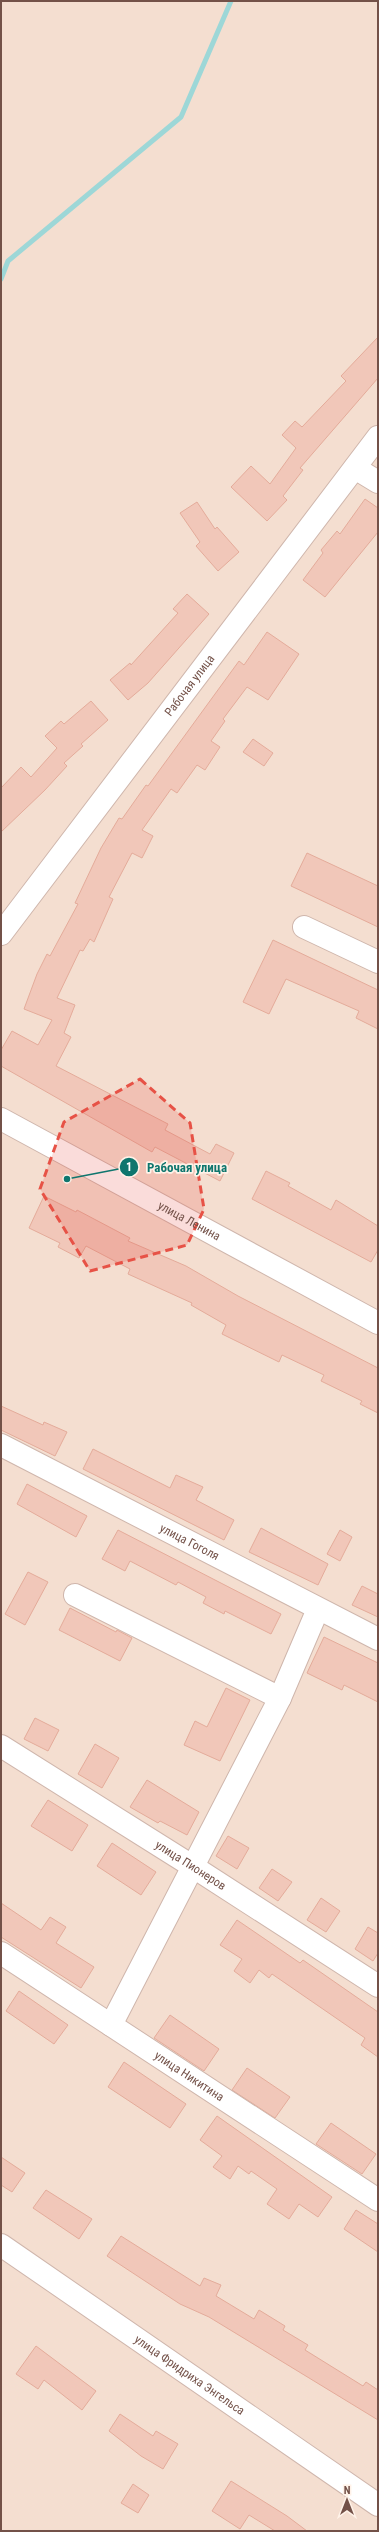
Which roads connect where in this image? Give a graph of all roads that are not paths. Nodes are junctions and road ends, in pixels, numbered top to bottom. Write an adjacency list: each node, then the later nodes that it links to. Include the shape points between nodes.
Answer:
1 (378, 437): 2 (street, Рабочая улица)
2 (355, 468): 3 (street); 5 (street, Рабочая улица)
3 (378, 482)
4 (304, 927): 6 (street)
5 (1, 934)
6 (378, 962)
7 (1, 1119): 8 (street, улица Ленина)
8 (378, 1323)
9 (3, 1453): 11 (street, улица Гоголя)
10 (75, 1595): 13 (street)
11 (318, 1609): 12 (street, улица Гоголя); 13 (street)
12 (378, 1639)
13 (280, 1698): 15 (street)
14 (1, 1746): 15 (street, улица Пионеров)
15 (192, 1866): 17 (street, улица Пионеров); 18 (street)
16 (1, 1953): 18 (street, улица Никитина)
17 (378, 1986)
18 (111, 2025): 19 (street, улица Никитина)
19 (378, 2200)
20 (1, 2245): 21 (street, улица Фридриха Энгельса)
21 (378, 2505)

